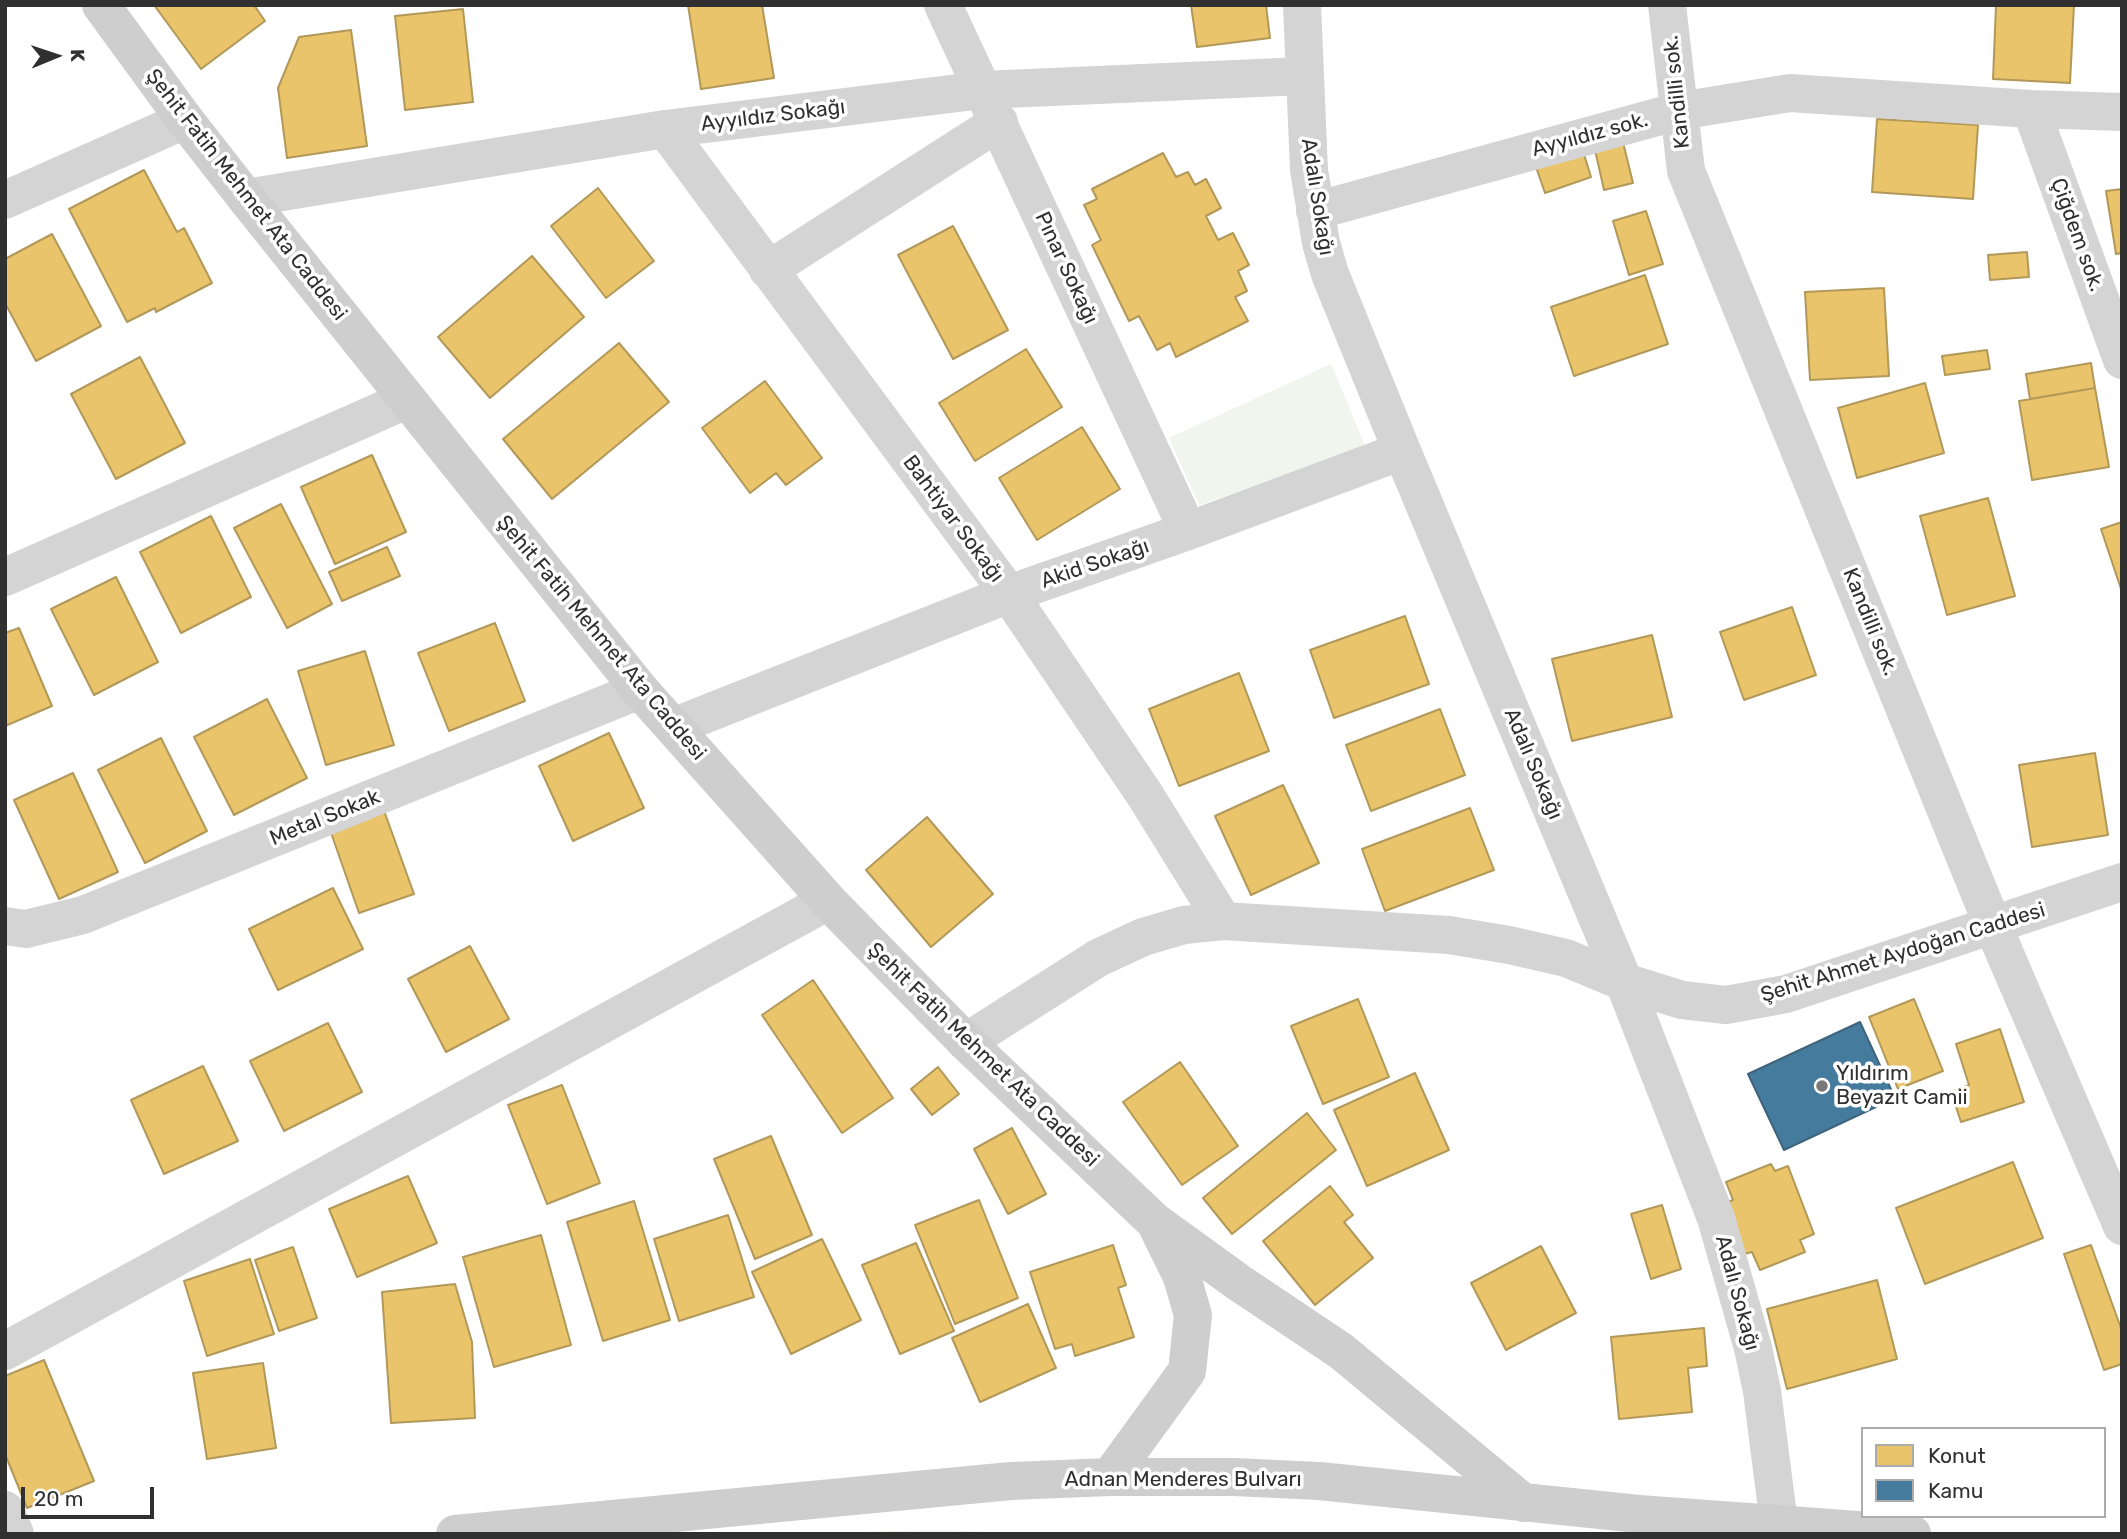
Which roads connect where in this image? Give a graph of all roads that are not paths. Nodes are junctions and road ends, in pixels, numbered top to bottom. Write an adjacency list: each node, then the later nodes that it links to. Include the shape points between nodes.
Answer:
1 (101, 5): 10 (main road, Şehit Fatih Mehmet Ata Caddesi)
2 (943, 5): 6 (street, Pınar Sokağı)
3 (1302, 5): 5 (street, Adalı Sokağı)
4 (1667, 5): 8 (street, Kandilli sok.)
5 (1303, 76): 6 (street, Ayyıldız Sokağı); 14 (street, Adalı Sokağı)
6 (991, 106): 11 (street, Ayyıldız Sokağı); 15 (street); 19 (street, Pınar Sokağı)
7 (2031, 109): 8 (street, Ayyıldız sok., via 1790,93); 9 (street, Ayyıldız sok.); 16 (street, Çiğdem sok.)
8 (1679, 111): 14 (street, Ayyıldız sok.); 28 (street, Kandilli sok., via 1686,171)
9 (2122, 112)
10 (185, 120): 12 (main road, Şehit Fatih Mehmet Ata Caddesi); 13 (street)
11 (665, 129): 12 (street, Ayyıldız Sokağı); 15 (street, Bahtiyar Sokağı)
12 (246, 198): 17 (main road, Şehit Fatih Mehmet Ata Caddesi)
13 (5, 200)
14 (1315, 211): 18 (street, Adalı Sokağı, via 1330,274)
15 (768, 270): 21 (street, Bahtiyar Sokağı)
16 (2122, 360)
17 (406, 400): 20 (street); 22 (main road, Şehit Fatih Mehmet Ata Caddesi)
18 (1402, 451): 19 (street, Akid Sokağı); 29 (street, Adalı Sokağı)
19 (1188, 531): 21 (street, Akid Sokağı)
20 (5, 577)
21 (1009, 594): 23 (street, Akid Sokağı); 26 (street, Bahtiyar Sokağı, via 1145,795)
22 (640, 690): 23 (main road, Şehit Fatih Mehmet Ata Caddesi); 27 (street, Metal Sokak, via 83,915 26,929)
23 (673, 727): 25 (main road, Şehit Fatih Mehmet Ata Caddesi)
24 (2122, 882): 28 (street, Şehit Ahmet Aydoğan Caddesi)
25 (828, 901): 30 (main road, Şehit Fatih Mehmet Ata Caddesi); 33 (street)
26 (1223, 921): 29 (street, Şehit Ahmet Aydoğan Caddesi, via 1449,935 1566,958); 30 (street, Şehit Ahmet Aydoğan Caddesi, via 1184,925 1143,937 1098,958)
27 (5, 926)
28 (1993, 926): 29 (street, Şehit Ahmet Aydoğan Caddesi, via 1786,993 1726,1005 1682,1000); 32 (street, Kandilli sok.)
29 (1625, 982): 37 (street, Adalı Sokağı, via 1716,1218 1735,1281 1762,1391)
30 (966, 1042): 31 (main road, Şehit Fatih Mehmet Ata Caddesi)
31 (1155, 1222): 34 (main road, Şehit Fatih Mehmet Ata Caddesi, via 1182,1277 1193,1315 1187,1371); 35 (main road, Şehit Fatih Mehmet Ata Caddesi, via 1341,1350)
32 (2122, 1226)
33 (5, 1350)
34 (1110, 1477): 35 (main road, Adnan Menderes Bulvarı, via 1319,1481); 39 (main road, Adnan Menderes Bulvarı, via 1011,1481)
35 (1524, 1503): 37 (main road, Adnan Menderes Bulvarı)
36 (5, 1510): 38 (street)
37 (1779, 1524): 40 (main road, Adnan Menderes Bulvarı)
38 (15, 1534)
39 (455, 1534)
40 (1912, 1534)

